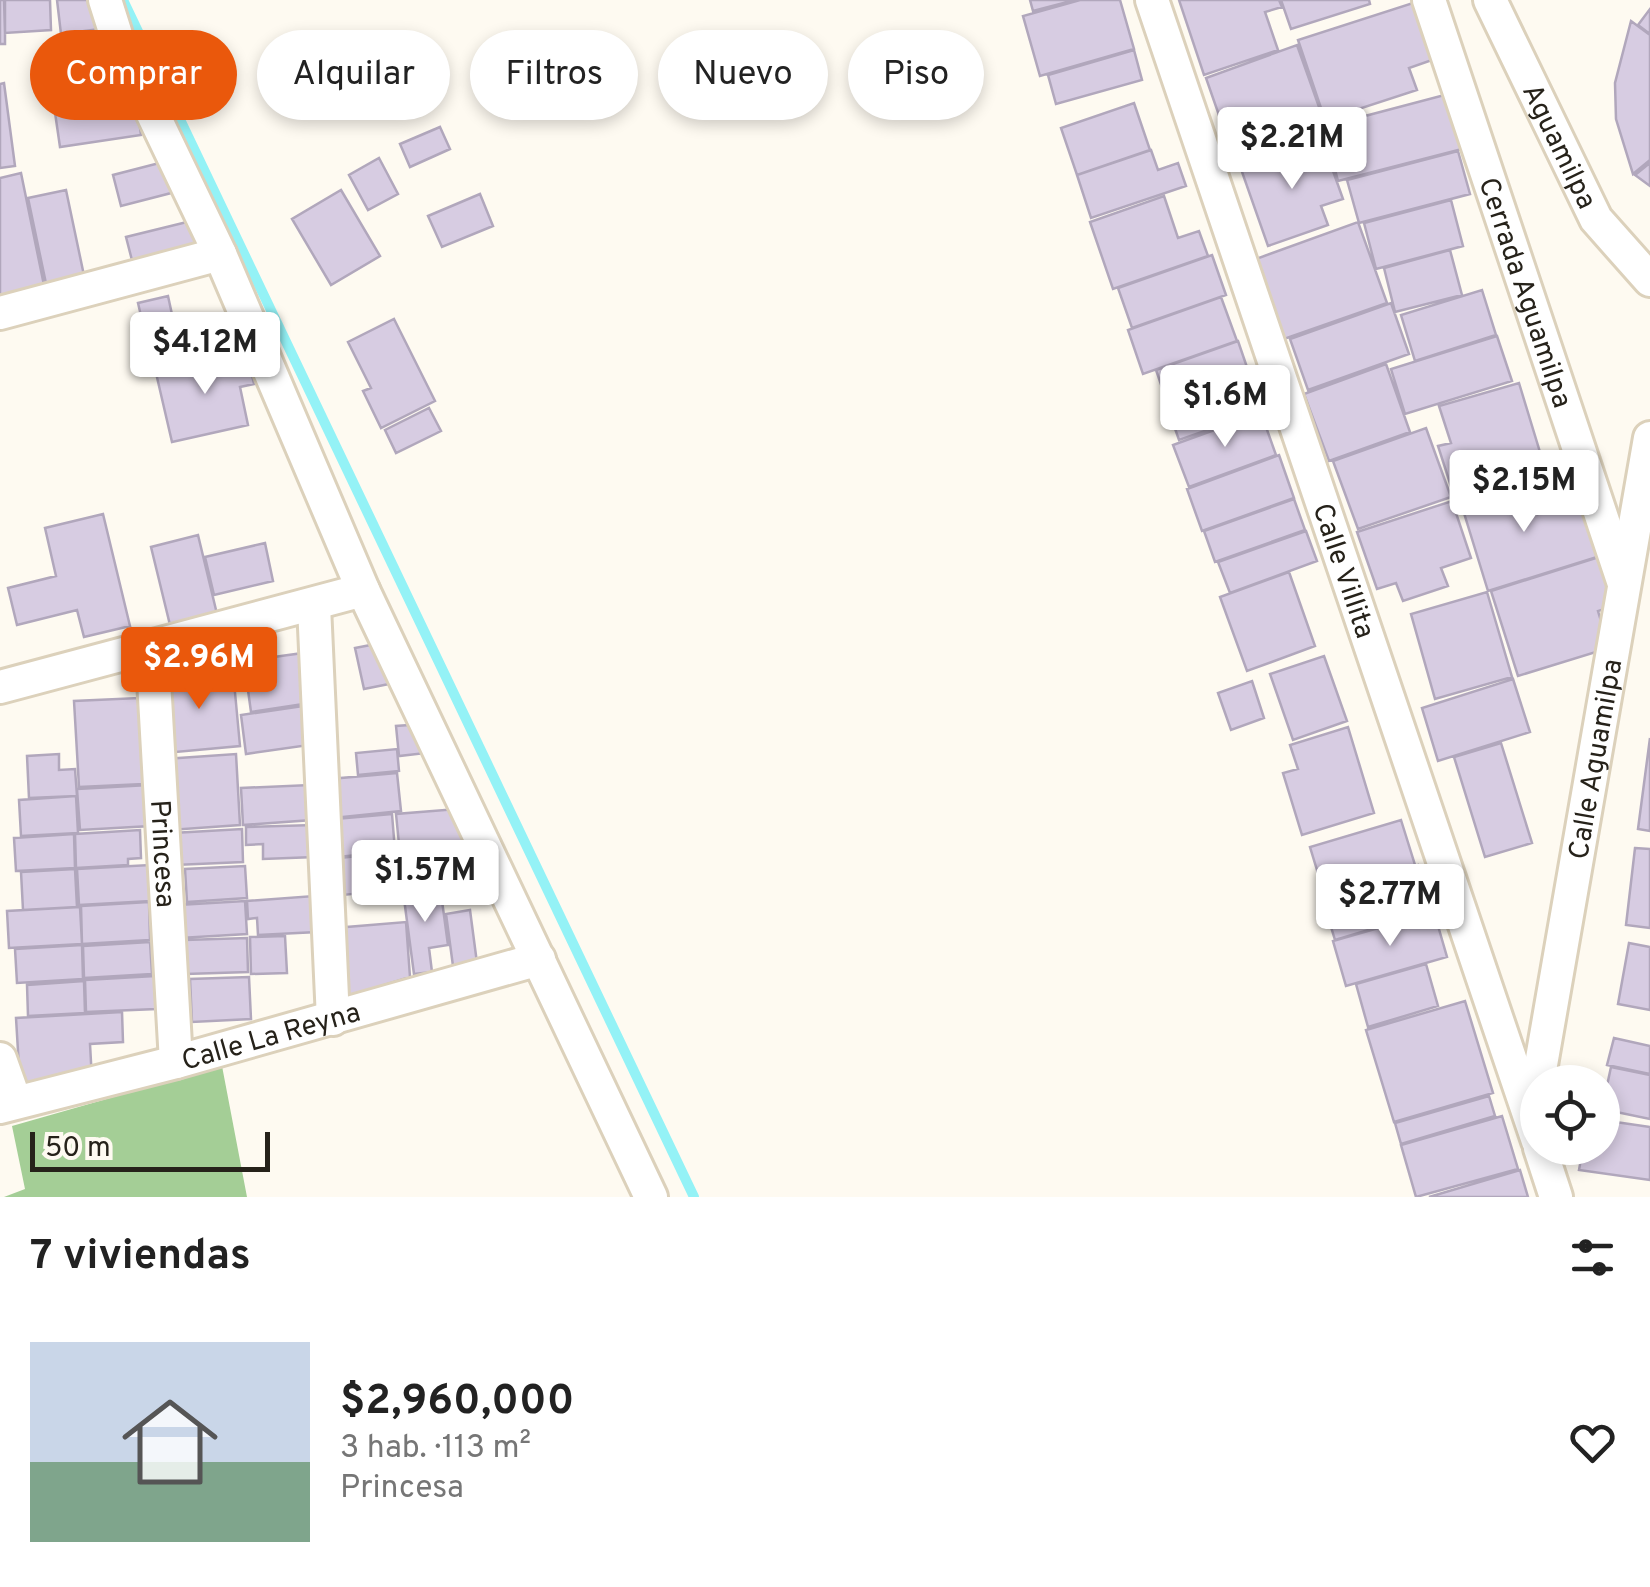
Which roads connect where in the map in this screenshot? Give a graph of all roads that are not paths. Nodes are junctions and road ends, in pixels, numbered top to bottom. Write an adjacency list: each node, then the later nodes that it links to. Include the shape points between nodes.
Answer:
1 (105, 0): 5 (street, via 118,41)
2 (1152, 0): 19 (street, Calle Villita)
3 (1430, 0): 9 (street, Cerrada Aguamilpa)
4 (1490, 0): 6 (street, Aguamilpa, via 1596,219)
5 (220, 254): 7 (street); 10 (street)
6 (1650, 280)
7 (0, 313)
8 (1650, 438): 9 (street, Calle Aguamilpa)
9 (1624, 586): 18 (street, Calle Aguamilpa)
10 (363, 590): 11 (street); 14 (street)
11 (314, 606): 12 (street); 15 (street)
12 (152, 646): 13 (street); 17 (street, Princesa)
13 (0, 687)
14 (539, 959): 15 (street, Calle La Reyna); 22 (street)
15 (333, 1019): 17 (street, Calle La Reyna)
16 (0, 1059): 20 (street)
17 (176, 1062): 20 (street, Calle La Reyna)
18 (1541, 1065)
19 (1520, 1090)
20 (7, 1104)
21 (1545, 1165): 23 (street, Calle Villita)
22 (652, 1197)
23 (1556, 1197)

